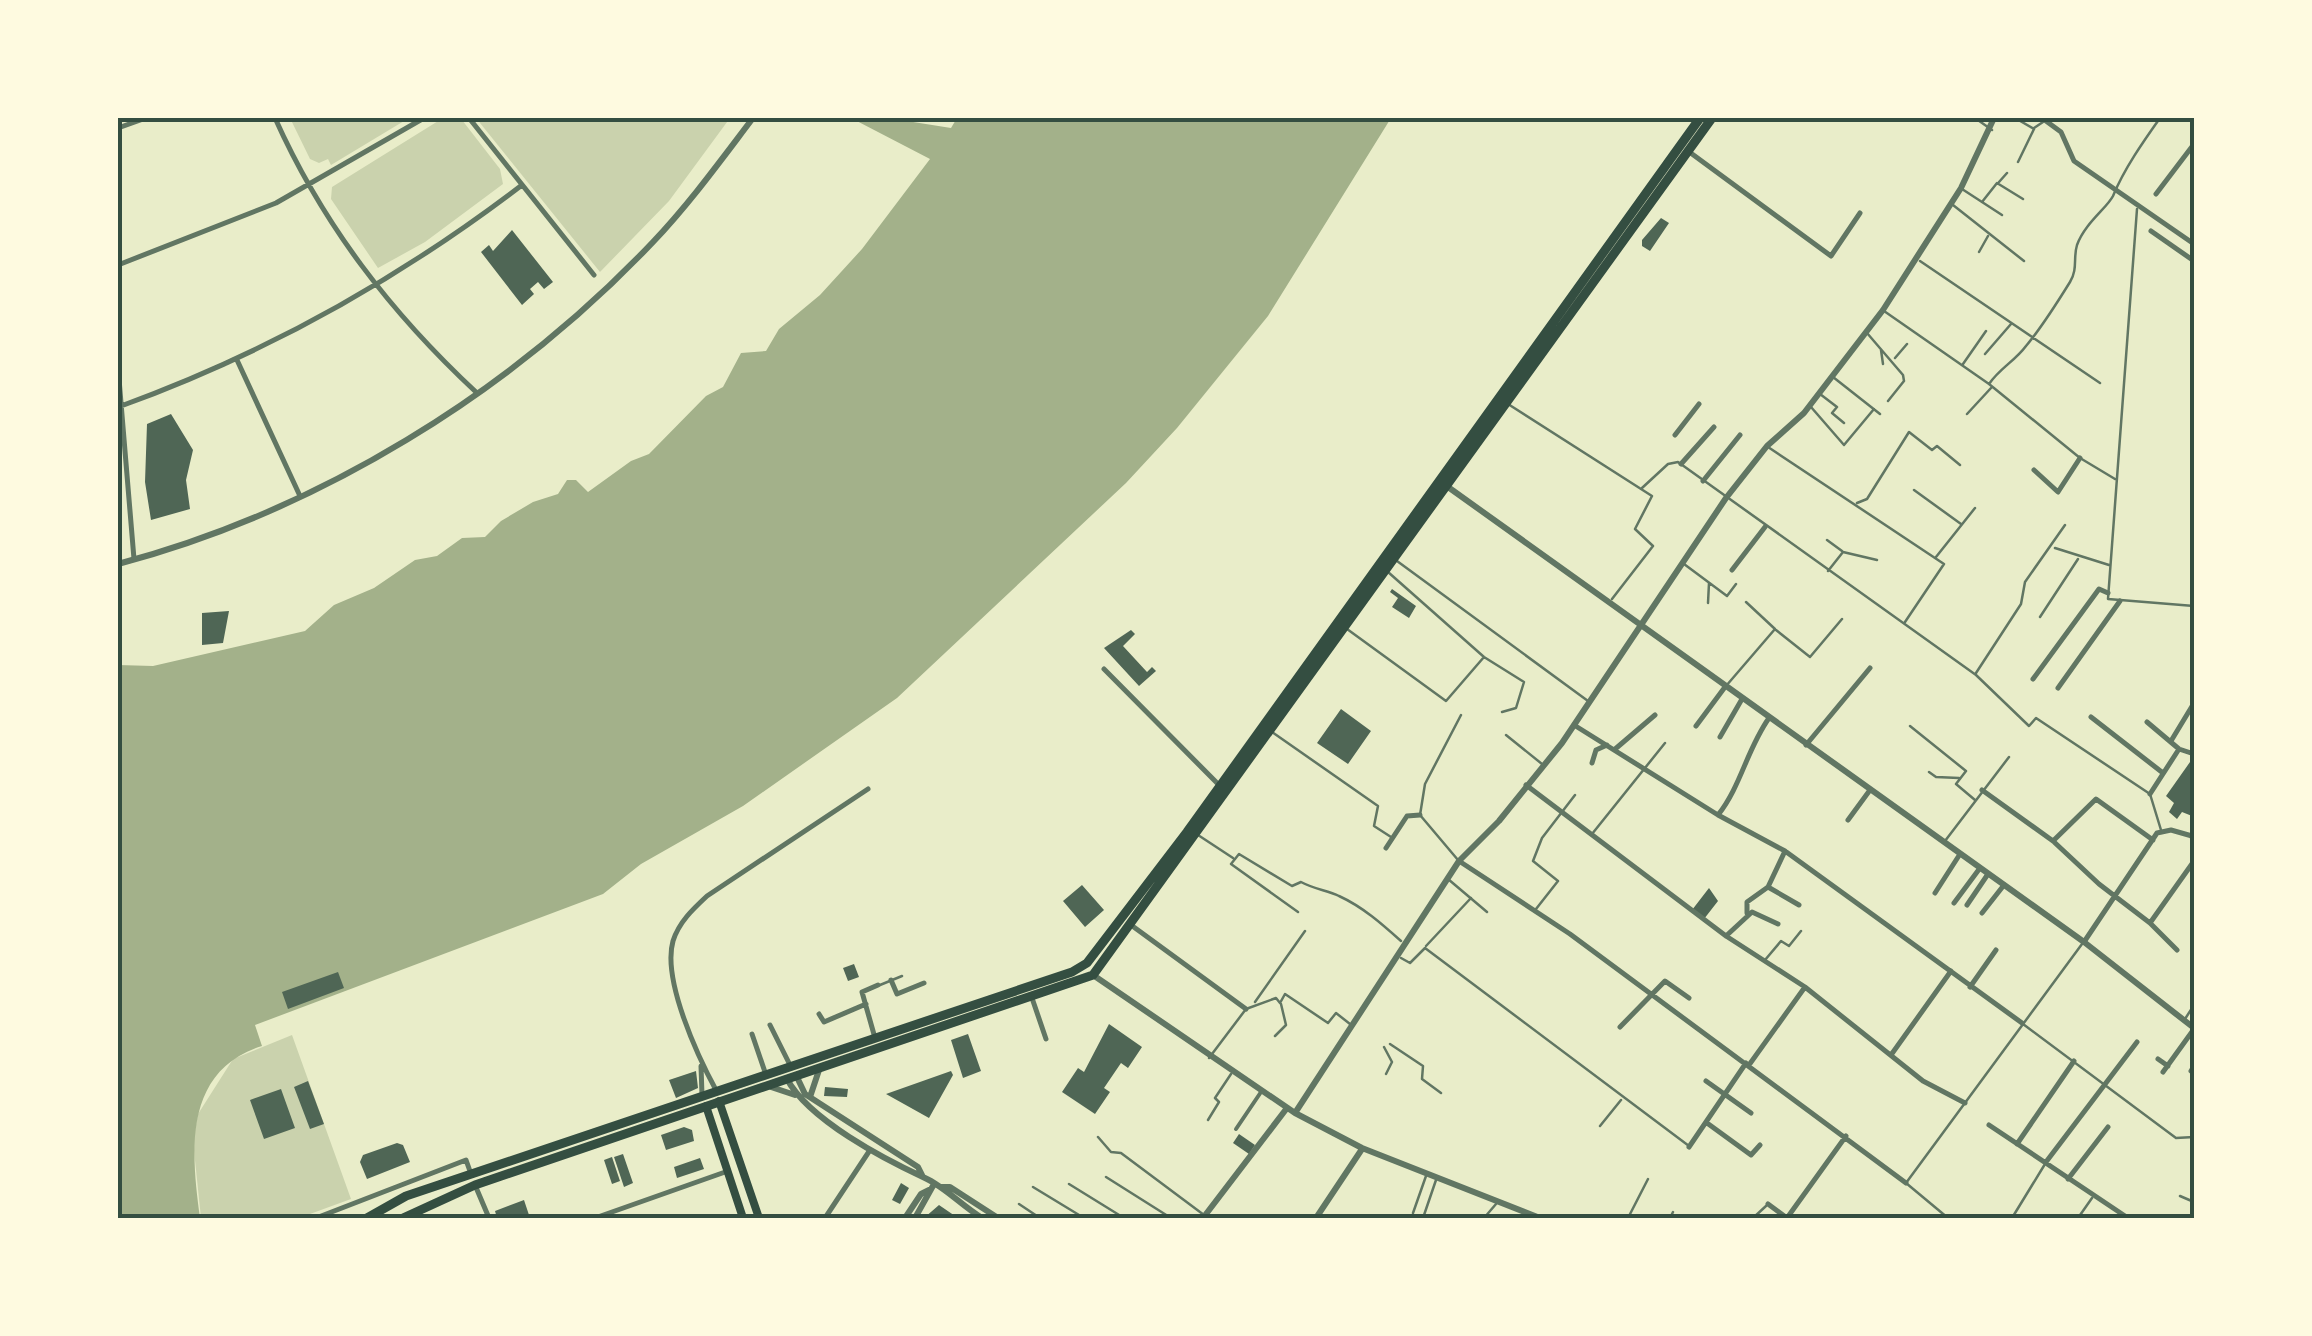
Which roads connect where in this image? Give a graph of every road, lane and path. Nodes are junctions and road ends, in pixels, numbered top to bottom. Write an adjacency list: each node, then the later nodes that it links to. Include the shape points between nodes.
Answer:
1 (146, 118): 13 (street)
2 (275, 118): 22 (street)
3 (424, 118): 22 (street)
4 (469, 118): 21 (street)
5 (753, 118): 58 (street, via 631,264)
6 (1700, 118): 79 (main road)
7 (1712, 118): 17 (main road)
8 (1974, 118): 15 (lane)
9 (1994, 118): 15 (street)
10 (2015, 118): 14 (lane)
11 (2160, 118): 24 (lane)
12 (2047, 120): 14 (lane); 24 (street, via 2061,132 2074,162)
13 (118, 128)
14 (2034, 129): 18 (lane)
15 (1992, 130): 23 (street)
16 (2194, 144): 25 (street)
17 (1688, 151): 30 (street, via 1831,256); 61 (main road)
18 (2018, 162)
19 (2006, 172): 20 (lane)
20 (1997, 183): 26 (lane); 27 (lane)
21 (522, 185): 40 (street); 41 (street)
22 (308, 186): 39 (street); 41 (street)
23 (1961, 188): 27 (lane); 28 (street)
24 (2113, 188): 29 (street); 46 (lane, via 2076,248 2070,282)
25 (2156, 194)
26 (2023, 199)
27 (1982, 202): 31 (lane)
28 (1952, 204): 33 (lane); 36 (street)
29 (2138, 206): 34 (street); 77 (lane)
30 (1860, 213)
31 (2002, 215)
32 (2151, 231): 38 (street)
33 (1989, 235): 35 (lane); 37 (lane)
34 (2194, 244)
35 (1980, 252)
36 (1918, 260): 42 (street); 43 (lane)
37 (2024, 260)
38 (2194, 261)
39 (118, 265)
40 (594, 274)
41 (376, 287): 51 (street); 58 (street)
42 (1883, 310): 45 (street); 53 (lane)
43 (2012, 323): 46 (lane); 49 (lane)
44 (1986, 331): 53 (lane)
45 (1866, 332): 48 (lane); 55 (street)
46 (2032, 336): 56 (lane); 57 (lane)
47 (1907, 344): 50 (lane)
48 (1881, 348): 50 (lane); 52 (lane)
49 (1985, 354)
50 (1894, 359): 60 (lane, via 1904,378)
51 (237, 360): 63 (street); 82 (street)
52 (1883, 364)
53 (1962, 365): 57 (lane)
54 (118, 368): 63 (street)
55 (1832, 376): 59 (street); 65 (lane)
56 (2100, 383)
57 (1990, 386): 67 (lane); 73 (lane)
58 (477, 393): 82 (street)
59 (1819, 393): 64 (street); 68 (lane)
60 (1888, 401)
61 (1506, 403): 79 (main road); 80 (lane)
62 (1699, 404): 70 (street)
63 (121, 406): 94 (street)
64 (1810, 406): 65 (lane, via 1844,444); 72 (street)
65 (1874, 410): 66 (lane)
66 (1880, 414)
67 (1966, 414)
68 (1844, 423)
69 (1714, 427): 74 (street)
70 (1675, 435)
71 (1740, 435): 78 (street)
72 (1767, 446): 83 (street); 84 (lane)
73 (2080, 458): 76 (street, via 2058,492); 77 (lane)
74 (1680, 464): 78 (lane); 80 (lane, via 1668,464)
75 (1960, 465): 84 (lane, via 1909,432)
76 (2034, 470)
77 (2116, 480): 99 (lane)
78 (1703, 481): 83 (lane)
79 (1444, 484): 95 (main road); 108 (street); 154 (main road)
80 (1642, 488): 108 (lane, via 1652,496 1634,529 1653,546)
81 (1914, 490): 86 (lane)
82 (300, 496): 94 (street)
83 (1726, 498): 87 (lane); 97 (street)
84 (1856, 504): 92 (lane)
85 (1975, 508): 86 (lane)
86 (1962, 525): 92 (lane)
87 (1765, 526): 100 (street); 102 (lane)
88 (2065, 526): 90 (lane)
89 (1827, 540): 91 (lane)
90 (2052, 547): 93 (lane); 120 (lane, via 2025,582 2021,604)
91 (1843, 552): 96 (lane); 102 (lane)
92 (1935, 558): 113 (lane, via 1944,564)
93 (2078, 559): 99 (lane); 111 (lane)
94 (134, 560): 98 (street)
95 (1395, 560): 101 (main road); 125 (lane)
96 (1877, 560)
97 (1683, 563): 103 (lane); 115 (street)
98 (118, 564)
99 (2110, 565): 105 (lane)
100 (1732, 570)
101 (1387, 571): 114 (main road); 117 (lane)
102 (1828, 572): 113 (lane)
103 (1709, 581): 104 (lane, via 1727,596); 109 (lane)
104 (1736, 584)
105 (2108, 596): 106 (lane); 121 (street, via 2100,589)
106 (2120, 601): 110 (lane); 123 (street)
107 (1746, 602): 116 (lane)
108 (1608, 604): 115 (street)
109 (1708, 604)
110 (2194, 606)
111 (2040, 617)
112 (1842, 619): 116 (lane, via 1810,657)
113 (1903, 624): 120 (lane)
114 (1346, 628): 117 (lane, via 1446,701); 136 (main road)
115 (1641, 628): 122 (street); 125 (street)
116 (1775, 629): 122 (lane)
117 (1484, 658): 127 (lane, via 1524,682 1516,708)
118 (1870, 668): 142 (street)
119 (1104, 669): 154 (street)
120 (1976, 675): 159 (lane, via 2028,726 2036,718)
121 (2033, 678)
122 (1725, 687): 124 (street); 134 (street)
123 (2058, 688)
124 (1742, 699): 131 (street); 138 (street)
125 (1590, 702): 133 (street)
126 (2194, 703): 139 (street)
127 (1502, 712)
128 (1655, 715): 144 (street)
129 (1460, 716): 162 (lane, via 1425,784)
130 (2091, 717): 151 (street)
131 (1769, 718): 142 (street); 163 (street)
132 (2147, 722): 139 (street)
133 (1574, 724): 141 (street); 148 (street)
134 (1696, 726)
135 (1910, 726): 152 (lane, via 1966,771)
136 (1271, 731): 154 (main road); 169 (lane, via 1378,806 1374,826)
137 (1506, 735): 148 (lane)
138 (1720, 738)
139 (2171, 740): 143 (street)
140 (1665, 743): 149 (lane)
141 (1606, 744): 144 (street); 147 (street)
142 (1806, 744): 156 (street)
143 (2179, 749): 145 (street); 151 (street)
144 (1614, 750): 149 (street)
145 (2194, 754)
146 (2009, 757): 157 (lane)
147 (1592, 763)
148 (1543, 765): 153 (street)
149 (1644, 769): 163 (street); 167 (lane)
150 (1929, 772): 152 (lane)
151 (2163, 773): 159 (street)
152 (1960, 778): 160 (lane, via 1956,784)
153 (1526, 785): 161 (street); 178 (street)
154 (1224, 789): 166 (main road); 209 (main road)
155 (868, 790): 244 (street, via 706,896 684,918 672,942 672,976)
156 (1870, 790): 164 (street); 172 (street)
157 (1982, 790): 160 (lane); 170 (street)
158 (1575, 794): 161 (lane)
159 (2150, 794): 165 (lane)
160 (1975, 800): 172 (lane)
161 (1560, 812): 167 (street); 191 (lane, via 1533,861 1558,881)
162 (1420, 815): 169 (street, via 1407,816); 178 (lane)
163 (1718, 815): 175 (street)
164 (1848, 820)
165 (2161, 830): 168 (street); 171 (street)
166 (1196, 834): 177 (lane); 197 (main road)
167 (1592, 834): 201 (street)
168 (2193, 835): 174 (street)
169 (1392, 838): 173 (street)
170 (2052, 840): 171 (street, via 2096,799); 186 (street)
171 (2153, 840): 186 (street)
172 (1944, 842): 176 (street)
173 (1386, 848)
174 (2194, 850): 179 (street)
175 (1786, 851): 184 (street); 210 (street)
176 (1960, 854): 180 (street); 185 (street)
177 (1234, 859): 192 (lane, via 1231,864); 203 (lane, via 1238,854 1292,886 1301,882 1334,893)
178 (1459, 861): 182 (street); 191 (street)
179 (2194, 862): 196 (street)
180 (1980, 868): 181 (street); 188 (street)
181 (1988, 874): 183 (street); 190 (street)
182 (1447, 878): 187 (lane); 203 (street)
183 (2004, 885): 194 (street); 202 (street)
184 (1768, 887): 189 (street); 195 (street, via 1747,902)
185 (1935, 893)
186 (2114, 894): 196 (street); 202 (street)
187 (1471, 898): 193 (lane); 204 (lane)
188 (1954, 903)
189 (1799, 905)
190 (1967, 905)
191 (1535, 910): 218 (street)
192 (1298, 912)
193 (1487, 912)
194 (1982, 913)
195 (1747, 915): 198 (street, via 1764,914); 201 (street)
196 (2150, 923): 206 (street)
197 (1131, 924): 211 (main road); 225 (street)
198 (1778, 924)
199 (1305, 931): 222 (lane)
200 (1801, 931): 208 (lane)
201 (1726, 936): 208 (street)
202 (2084, 942): 227 (street); 228 (lane)
203 (1403, 943): 207 (street)
204 (1425, 948): 207 (lane, via 1410,963); 259 (lane)
205 (1996, 950): 217 (street)
206 (2177, 950)
207 (1396, 954): 230 (street)
208 (1764, 961): 216 (street)
209 (1087, 963): 211 (main road); 235 (main road)
210 (1952, 971): 217 (street); 240 (street)
211 (1093, 975): 219 (main road); 241 (street)
212 (902, 976): 213 (lane)
213 (891, 980): 214 (street, via 897,994); 215 (lane)
214 (924, 983)
215 (878, 986): 223 (street, via 862,992)
216 (1805, 987): 240 (street); 245 (street)
217 (1970, 987): 228 (street)
218 (1654, 996): 220 (street, via 1665,982); 231 (street); 245 (street)
219 (1032, 998): 236 (street); 246 (main road)
220 (1689, 998)
221 (1280, 1002): 222 (lane); 230 (lane, via 1286,994 1328,1024 1336,1013); 234 (lane, via 1286,1025)
222 (1254, 1003): 225 (lane)
223 (866, 1004): 226 (street, via 824,1022); 235 (street)
224 (2194, 1006): 227 (lane)
225 (1246, 1009): 241 (lane)
226 (819, 1014)
227 (2184, 1021): 232 (street)
228 (2022, 1023): 243 (lane); 261 (lane)
229 (770, 1025): 247 (street)
230 (1351, 1026): 263 (street)
231 (1620, 1028)
232 (2194, 1028): 242 (street, via 2166,1069)
233 (752, 1034): 250 (street)
234 (1275, 1036)
235 (875, 1038): 247 (main road)
236 (1046, 1040)
237 (2138, 1042): 252 (street)
238 (1390, 1044): 254 (lane, via 1423,1066 1422,1079)
239 (1384, 1048): 249 (lane, via 1392,1062)
240 (1891, 1055): 261 (street)
241 (1208, 1058): 248 (street)
242 (2158, 1059)
243 (2074, 1061): 252 (lane); 274 (street)
244 (701, 1063): 255 (street); 260 (street)
245 (1747, 1064): 257 (street); 271 (street)
246 (820, 1067): 247 (main road); 258 (street)
247 (791, 1073): 250 (main road); 256 (street); 258 (street)
248 (1232, 1073): 253 (street); 265 (lane)
249 (1386, 1074)
250 (765, 1080): 255 (main road); 256 (street)
251 (1706, 1081): 257 (street)
252 (2106, 1083): 272 (lane, via 2176,1138); 279 (street)
253 (1261, 1092): 262 (street); 270 (street)
254 (1441, 1092)
255 (718, 1096): 260 (main road); 309 (main road)
256 (795, 1096): 277 (street)
257 (1724, 1096): 264 (street); 266 (street)
258 (810, 1098): 283 (street, via 918,1167)
259 (1622, 1098): 268 (lane); 276 (lane)
260 (704, 1101): 280 (main road); 288 (main road)
261 (1965, 1103): 289 (lane)
262 (1286, 1108): 263 (street); 302 (street)
263 (1295, 1113): 278 (street)
264 (1750, 1114)
265 (1208, 1120)
266 (1706, 1123): 275 (street, via 1751,1156); 276 (street)
267 (1989, 1124): 274 (street)
268 (1600, 1126)
269 (2108, 1127): 287 (street)
270 (1236, 1128)
271 (1846, 1136): 289 (street); 326 (street)
272 (2194, 1137)
273 (1098, 1138): 302 (lane)
274 (2018, 1144): 279 (street)
275 (1760, 1145)
276 (1690, 1147)
277 (871, 1148): 283 (street); 310 (street)
278 (1362, 1148): 281 (street); 319 (street)
279 (2046, 1162): 287 (street); 328 (lane)
280 (728, 1170): 307 (street); 308 (main road)
281 (1426, 1174): 285 (street); 301 (lane)
282 (422, 1176): 288 (street, via 466,1160); 293 (street); 303 (street)
283 (922, 1176): 291 (street)
284 (1106, 1176): 318 (lane)
285 (1437, 1178): 296 (street); 320 (lane)
286 (1648, 1179): 323 (lane)
287 (2068, 1179): 295 (street)
288 (473, 1180): 293 (main road); 305 (main road); 306 (street)
289 (1906, 1182): 327 (lane)
290 (1069, 1184): 317 (lane)
291 (935, 1187): 311 (street); 312 (street); 313 (street); 314 (street, via 950,1187)
292 (1033, 1187): 316 (lane)
293 (426, 1189): 304 (main road)
294 (2180, 1196): 299 (lane)
295 (2092, 1198): 329 (lane); 330 (street)
296 (1497, 1202): 321 (lane); 322 (street)
297 (1019, 1204): 315 (lane)
298 (1768, 1204): 325 (lane); 326 (street)
299 (2194, 1205): 331 (lane)
300 (1673, 1212): 324 (lane)
301 (1413, 1213)
302 (1204, 1217)
303 (316, 1218)
304 (368, 1218)
305 (403, 1218)
306 (490, 1218)
307 (595, 1218)
308 (743, 1218)
309 (760, 1218)
310 (825, 1218)
311 (904, 1218)
312 (915, 1218)
313 (982, 1218)
314 (998, 1218)
315 (1040, 1218)
316 (1084, 1218)
317 (1124, 1218)
318 (1171, 1218)
319 (1316, 1218)
320 (1423, 1218)
321 (1484, 1218)
322 (1540, 1218)
323 (1628, 1218)
324 (1670, 1218)
325 (1753, 1218)
326 (1787, 1218)
327 (1948, 1218)
328 (2015, 1218)
329 (2078, 1218)
330 (2128, 1218)
331 (2192, 1218)

